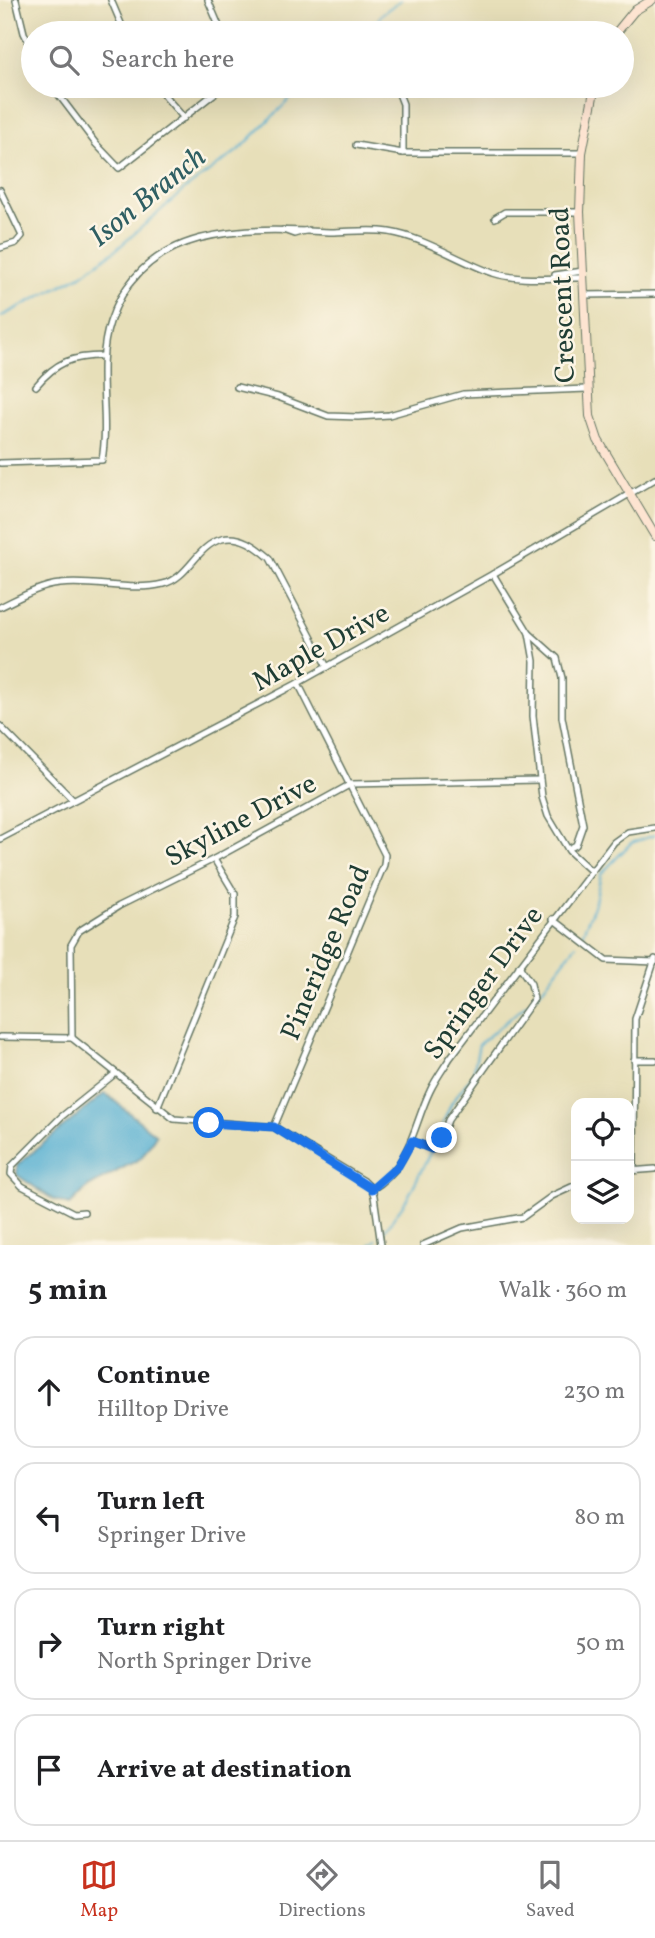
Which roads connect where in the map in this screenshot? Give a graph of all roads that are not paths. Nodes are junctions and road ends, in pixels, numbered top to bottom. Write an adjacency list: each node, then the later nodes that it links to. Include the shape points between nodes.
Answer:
1 (16, 0): 5 (street)
2 (111, 0): 6 (street)
3 (208, 0): 7 (street)
4 (652, 0): 8 (street)
5 (21, 21)
6 (120, 21)
7 (217, 21)
8 (626, 21)
9 (61, 98): 14 (street, via 119,168)
10 (166, 98): 14 (street)
11 (209, 98): 14 (street)
12 (401, 98): 16 (street)
13 (592, 98): 17 (street, Crescent Road)
14 (184, 118)
15 (356, 145): 16 (street)
16 (403, 153): 17 (street)
17 (582, 153): 19 (street, Crescent Road)
18 (0, 190): 21 (street, via 22,236)
19 (580, 212): 20 (street, via 505,212); 22 (street, Crescent Road)
20 (495, 218)
21 (0, 248)
22 (583, 274): 24 (street, Crescent Road); 25 (street, via 519,278 494,273 389,232 283,230 202,235 148,265 118,301)
23 (655, 294): 24 (street)
24 (584, 295): 28 (street, Crescent Road)
25 (103, 356): 26 (street, via 69,358); 29 (street, via 102,460)
26 (36, 386)
27 (237, 387): 28 (street, via 328,416 358,417 389,415 463,394)
28 (587, 389): 31 (street, Crescent Road, via 598,440)
29 (0, 463)
30 (655, 479): 31 (street, Maple Drive)
31 (630, 494): 32 (street, Crescent Road); 33 (street, Maple Drive)
32 (655, 536)
33 (493, 575): 35 (street); 36 (street, Maple Drive)
34 (0, 607): 36 (street, via 59,584 163,584 184,573 204,549 222,539 240,539 270,558)
35 (529, 633): 39 (street); 44 (street, via 557,658 562,678 562,716 583,825 576,845)
36 (327, 667): 37 (street, Maple Drive)
37 (298, 683): 40 (street, Pineridge Road); 41 (street, Maple Drive)
38 (0, 726): 41 (street)
39 (540, 780): 40 (street, Skyline Drive); 44 (street, via 548,816)
40 (351, 784): 45 (street, Skyline Drive); 56 (street, Pineridge Road, via 383,846 384,865)
41 (73, 800): 43 (street, Maple Drive)
42 (655, 828): 46 (street, Springer Drive, via 620,835)
43 (0, 839)
44 (568, 849): 46 (street)
45 (214, 859): 51 (street, Skyline Drive, via 79,931 71,944); 55 (street, via 235,894 235,917)
46 (591, 871): 47 (street, Springer Drive)
47 (553, 919): 48 (street, via 606,960); 49 (street, Springer Drive)
48 (655, 961): 52 (street, via 635,1019)
49 (519, 966): 57 (street, Springer Drive, via 439,1074); 57 (street, via 534,999 448,1120 438,1147)
50 (0, 1037): 51 (street)
51 (72, 1038): 54 (street)
52 (634, 1060): 53 (street); 58 (street)
53 (655, 1060)
54 (116, 1073): 55 (street); 63 (street, via 61,1116 12,1166 11,1174 22,1186 74,1213)
55 (157, 1108): 56 (street, via 190,1122)
56 (274, 1127): 62 (street)
57 (412, 1141): 62 (street, Springer Drive, via 398,1166)
58 (631, 1161)
59 (634, 1169): 60 (street)
60 (655, 1169)
61 (571, 1187): 65 (street, via 523,1217 462,1228)
62 (372, 1189): 64 (street)
63 (84, 1212)
64 (381, 1245)
65 (423, 1245)

